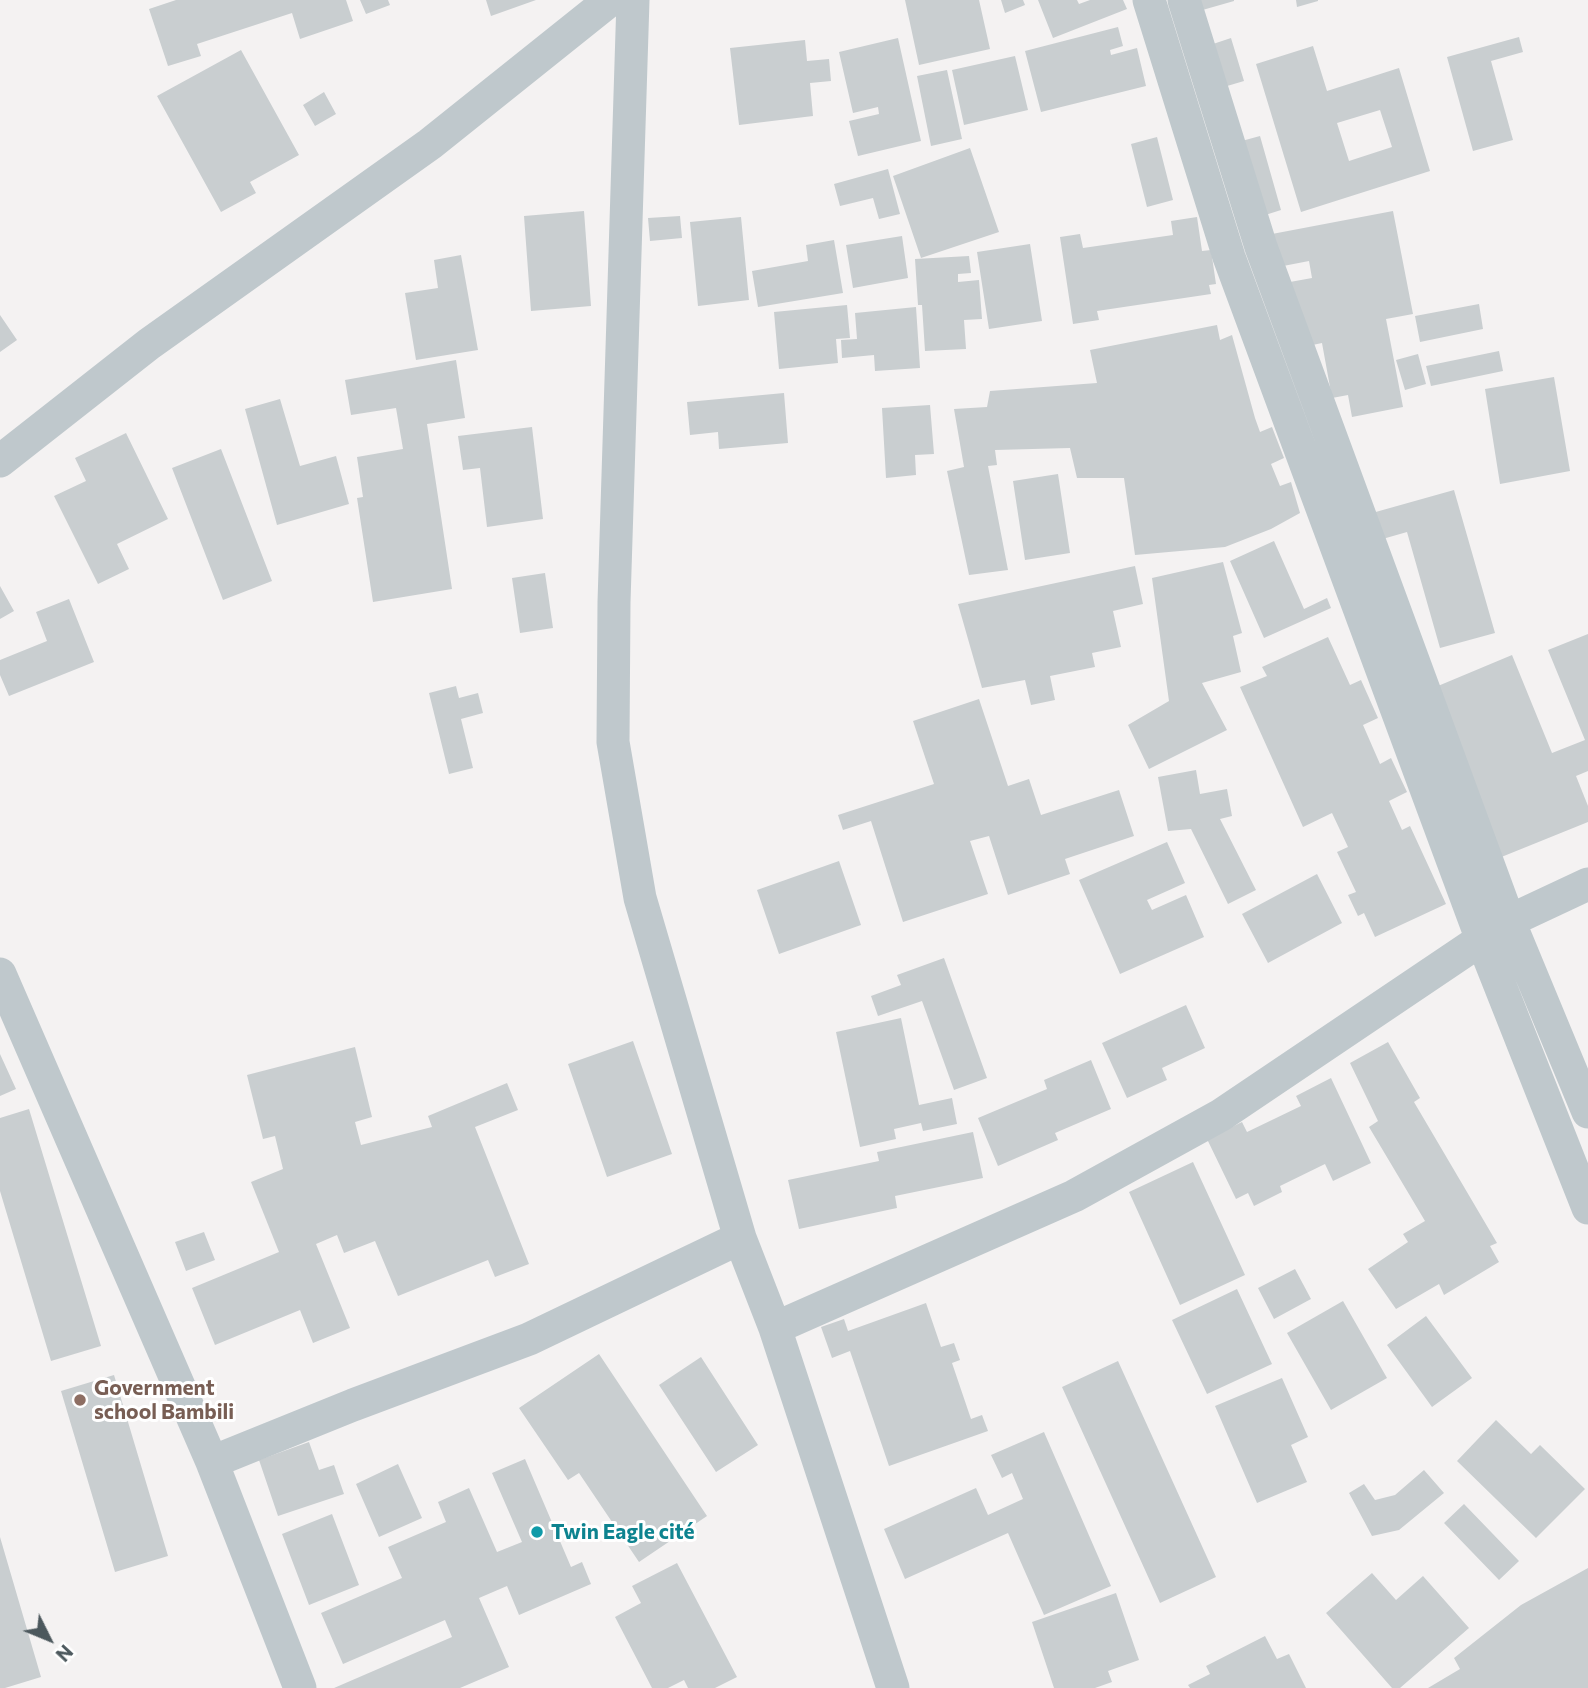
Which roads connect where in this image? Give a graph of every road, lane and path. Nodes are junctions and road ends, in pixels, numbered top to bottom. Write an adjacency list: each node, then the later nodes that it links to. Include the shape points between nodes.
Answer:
1 (610, 0): 5 (street, via 430,144 149,344)
2 (633, 0): 12 (street, via 613,742 640,898)
3 (1149, 0): 8 (street, via 1229,257)
4 (1184, 0): 7 (street, via 1261,247)
5 (0, 461)
6 (1588, 884): 7 (street)
7 (1509, 921): 8 (street); 10 (street)
8 (1482, 940): 11 (street); 13 (street, via 1210,1122 1074,1196)
9 (0, 974): 14 (street)
10 (1588, 1112)
11 (1588, 1208)
12 (740, 1238): 13 (street); 14 (street, via 529,1339)
13 (775, 1328): 16 (street)
14 (212, 1462): 15 (street)
15 (300, 1688)
16 (893, 1688)

